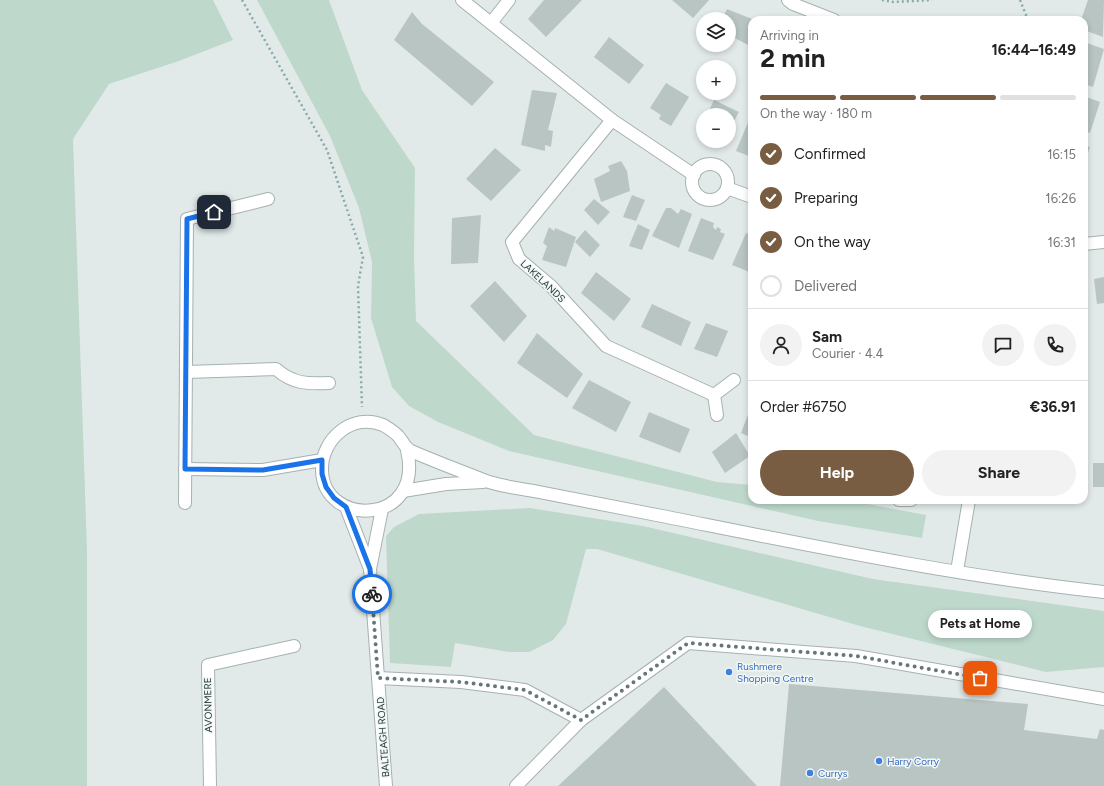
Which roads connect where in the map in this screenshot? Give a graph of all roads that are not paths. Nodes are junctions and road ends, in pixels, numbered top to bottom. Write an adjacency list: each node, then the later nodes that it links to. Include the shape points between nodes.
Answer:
1 (462, 0): 5 (street)
2 (509, 0): 5 (street)
3 (788, 0): 4 (street, via 792,4)
4 (824, 16)
5 (491, 23): 6 (street)
6 (612, 120): 7 (street); 16 (street, LAKELANDS, via 512,242 519,259 551,286 606,346)
7 (694, 175): 8 (street, via 702,166 720,167 727,176); 8 (street, via 693,186 704,199 715,199)
8 (727, 188): 9 (street)
9 (748, 196)
10 (268, 199): 13 (street, via 187,219)
11 (1104, 242): 12 (street)
12 (1088, 244)
13 (186, 372): 15 (street, via 276,369 285,377 306,384); 20 (street)
14 (734, 380): 16 (street)
15 (329, 383)
16 (714, 394): 17 (street)
17 (717, 415)
18 (407, 450): 19 (street, via 397,434 381,424 362,422 344,428 329,441); 21 (street); 22 (street, via 411,464)
19 (322, 460): 20 (street, via 263,470); 25 (street, via 322,474 326,487 334,498)
20 (185, 469): 23 (street)
21 (487, 482): 22 (street, via 446,484); 28 (street, via 873,558)
22 (403, 492): 26 (street, via 394,502)
23 (184, 503)
24 (968, 504): 28 (street)
25 (346, 507): 26 (street, via 364,512); 27 (street, BALTEAGH ROAD)
26 (382, 509): 27 (street, BALTEAGH ROAD)
27 (370, 569): 31 (street, BALTEAGH ROAD)
28 (957, 571): 29 (street)
29 (1104, 592)
30 (294, 646): 34 (street, AVONMERE, via 208,665)
31 (378, 678): 33 (street, via 461,682 525,690); 35 (street, BALTEAGH ROAD)
32 (1104, 699): 33 (street, via 856,656 688,643)
33 (581, 720): 36 (street)
34 (210, 786)
35 (386, 786)
36 (516, 786)

